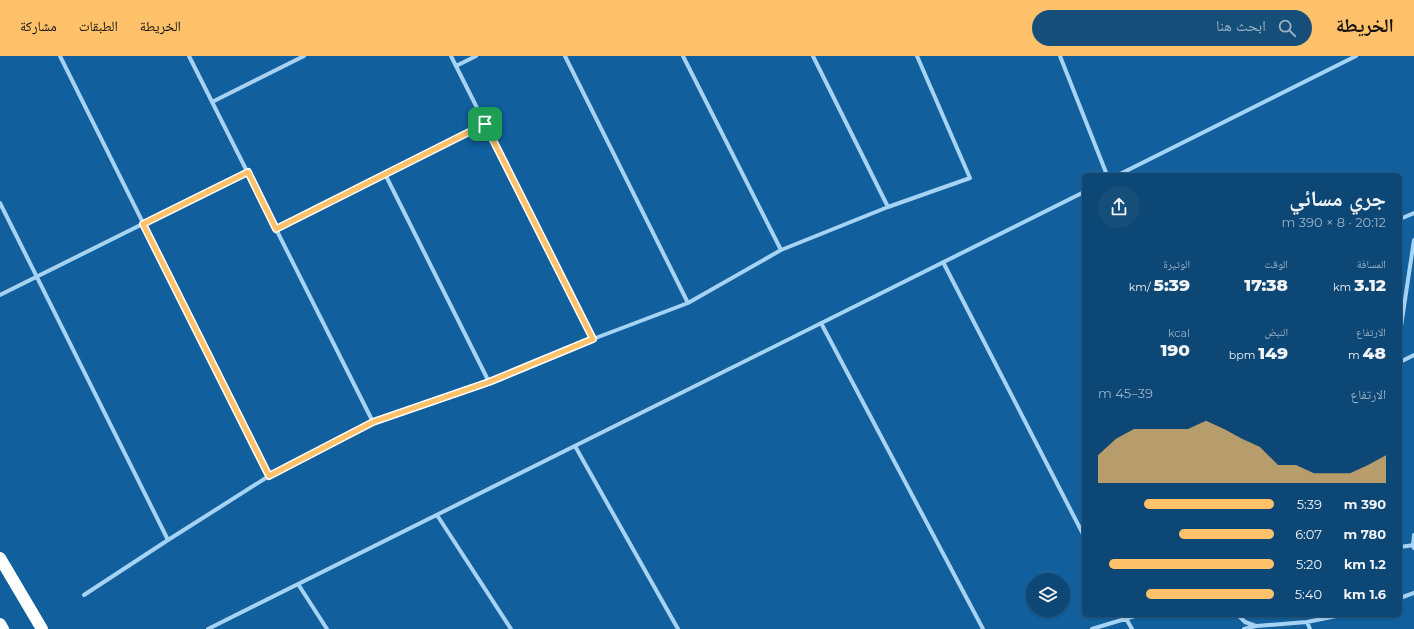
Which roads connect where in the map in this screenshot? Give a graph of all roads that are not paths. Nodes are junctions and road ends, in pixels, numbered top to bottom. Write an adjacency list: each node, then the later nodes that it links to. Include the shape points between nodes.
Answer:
1 (60, 56): 24 (street)
2 (189, 56): 13 (street)
3 (304, 56): 13 (street)
4 (451, 56): 12 (street)
5 (476, 56): 12 (street)
6 (565, 56): 31 (street)
7 (683, 56): 27 (street)
8 (813, 56): 21 (street)
9 (917, 56): 21 (street, via 970,178)
10 (1060, 56): 16 (street)
11 (1356, 56): 17 (street)
12 (456, 66): 14 (street)
13 (212, 102): 15 (street)
14 (485, 124): 18 (street); 34 (street)
15 (248, 172): 24 (street); 25 (street)
16 (1106, 173)
17 (1122, 173)
18 (385, 174): 25 (street); 37 (street)
19 (1082, 193): 28 (street)
20 (0, 203): 29 (street)
21 (888, 207): 27 (street)
22 (1414, 214): 23 (street)
23 (1402, 218)
24 (143, 224): 29 (street); 40 (street)
25 (276, 229): 38 (street)
26 (1414, 240): 32 (street)
27 (781, 250): 31 (street)
28 (943, 262): 33 (street); 42 (street)
29 (37, 277): 30 (street); 44 (street)
30 (0, 296)
31 (688, 303): 34 (street)
32 (1402, 320)
33 (821, 323): 39 (street); 64 (street)
34 (593, 339): 37 (street)
35 (1414, 355): 36 (street)
36 (1402, 361)
37 (489, 382): 38 (street)
38 (373, 422): 40 (street)
39 (575, 446): 41 (street); 63 (street)
40 (269, 476): 44 (street)
41 (437, 515): 48 (street); 62 (street)
42 (1082, 532)
43 (1414, 535): 45 (street)
44 (168, 540): 50 (street)
45 (1414, 546): 46 (street)
46 (1402, 547)
47 (0, 558): 59 (highway)
48 (298, 584): 60 (street); 61 (street)
49 (1414, 593): 51 (street)
50 (84, 595)
51 (1402, 597)
52 (1125, 617): 65 (street); 66 (street)
53 (1240, 617): 57 (street)
54 (1331, 617): 55 (street)
55 (1307, 622): 57 (street); 68 (street)
56 (0, 624): 58 (highway)
57 (1256, 626): 67 (street)
58 (3, 629)
59 (42, 629)
60 (208, 629)
61 (328, 629)
62 (511, 629)
63 (678, 629)
64 (983, 629)
65 (1092, 629)
66 (1132, 629)
67 (1244, 629)
68 (1310, 629)

